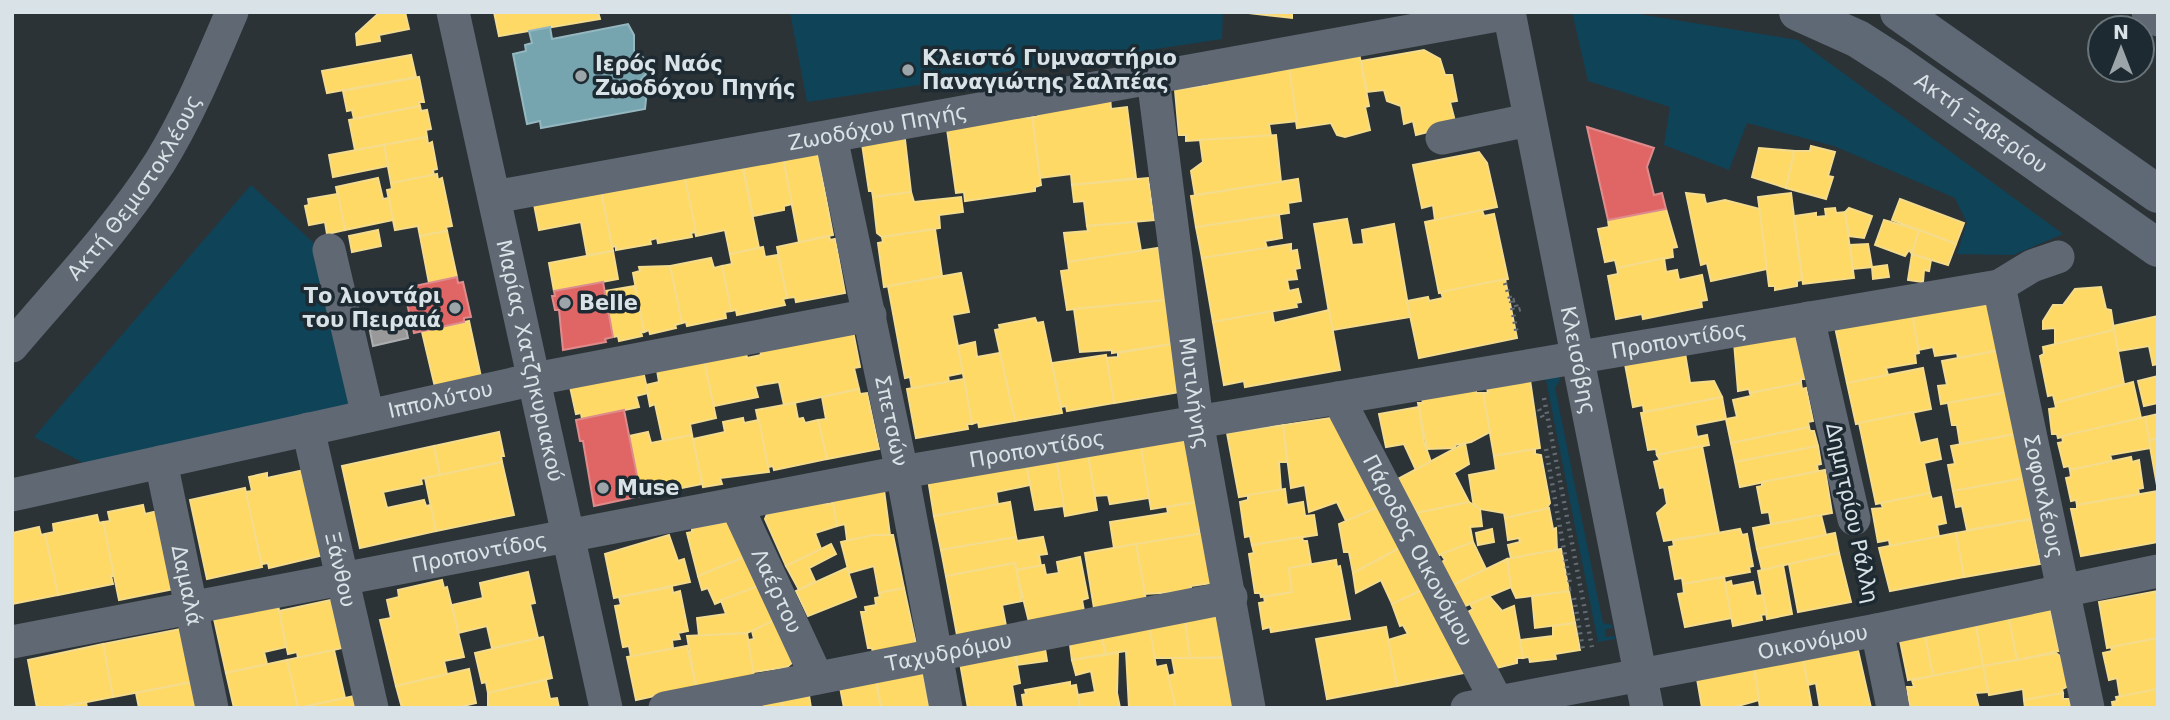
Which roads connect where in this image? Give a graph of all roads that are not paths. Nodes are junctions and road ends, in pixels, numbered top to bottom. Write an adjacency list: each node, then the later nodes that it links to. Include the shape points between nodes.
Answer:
1 (232, 12): 20 (street, Ακτή Θεμιστοκλέους, via 160,162 126,210)
2 (453, 12): 13 (street, Μαρίας Χατζηκυριακού)
3 (1509, 12): 8 (street, Ζωοδόχου Πηγής); 9 (street, Κλεισόβης)
4 (1798, 12): 14 (main road, Ακτή Ξαβερίου, via 1858,39 1897,64)
5 (1899, 12): 12 (main road)
6 (2148, 12): 7 (street)
7 (2158, 20)
8 (1153, 78): 10 (street, Ζωοδόχου Πηγής); 25 (street, Μυτιλήνης)
9 (1531, 127): 11 (street); 21 (street, Κλεισόβης)
10 (831, 137): 13 (street, Ζωοδόχου Πηγής); 18 (street, Σπετσών)
11 (1444, 145)
12 (2158, 194)
13 (494, 197): 22 (street, Μαρίας Χατζηκυριακού)
14 (2158, 248)
15 (329, 250): 24 (street)
16 (2058, 257): 17 (street, Προποντίδος)
17 (1999, 286): 19 (street, Προποντίδος); 35 (street, Σοφοκλέους)
18 (870, 315): 22 (street, Ιππολύτου); 28 (street, Σπετσών)
19 (1808, 318): 21 (street, Προποντίδος); 31 (street, Δημητρίου Ράλλη)
20 (12, 346)
21 (1576, 358): 23 (street, Προποντίδος); 41 (street, Κλεισόβης)
22 (536, 379): 24 (street, Ιππολύτου); 32 (street, Μαρίας Χατζηκυριακού)
23 (1338, 398): 25 (street, Προποντίδος); 43 (street, Πάροδος Οικονόμου)
24 (368, 416): 26 (street, Ιππολύτου)
25 (1197, 421): 28 (street, Προποντίδος); 36 (street, Μυτιλήνης)
26 (308, 429): 27 (street, Ιππολύτου); 34 (street, Ξάνθου)
27 (161, 462): 29 (street, Ιππολύτου); 37 (street, Δαμαλά)
28 (902, 472): 30 (street, Προποντίδος); 40 (street, Σπετσών)
29 (12, 495)
30 (736, 504): 32 (street, Προποντίδος); 42 (street, Λαέρτου)
31 (1854, 519)
32 (570, 536): 34 (street, Προποντίδος); 46 (street, Μαρίας Χατζηκυριακού)
33 (2158, 570): 35 (street, Οικονόμου)
34 (342, 579): 37 (street, Προποντίδος); 45 (street, Ξάνθου)
35 (2064, 591): 38 (street, Οικονόμου); 52 (street, Σοφοκλέους)
36 (1231, 597): 40 (street, Ταχυδρόμου); 49 (street, Μυτιλήνης)
37 (193, 608): 39 (street, Προποντίδος); 44 (street, Δαμαλά)
38 (1877, 630): 41 (street, Οικονόμου); 51 (street, Δημητρίου Ράλλη)
39 (12, 642)
40 (936, 654): 42 (street, Ταχυδρόμου); 48 (street, Σπετσών)
41 (1640, 675): 43 (street, Οικονόμου); 50 (street, Κλεισόβης)
42 (817, 678): 47 (street, Ταχυδρόμου)
43 (1482, 705)
44 (212, 708)
45 (372, 708)
46 (606, 708)
47 (665, 708)
48 (946, 708)
49 (1249, 708)
50 (1647, 708)
51 (1893, 708)
52 (2088, 708)

